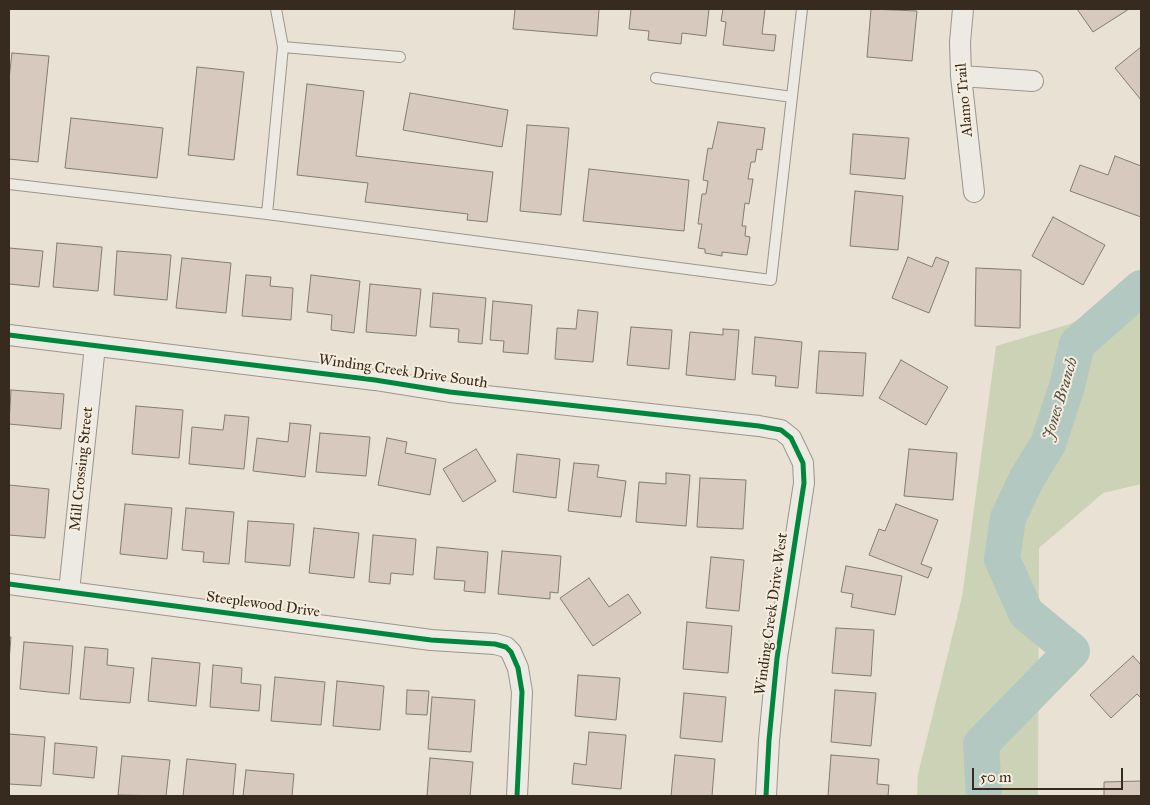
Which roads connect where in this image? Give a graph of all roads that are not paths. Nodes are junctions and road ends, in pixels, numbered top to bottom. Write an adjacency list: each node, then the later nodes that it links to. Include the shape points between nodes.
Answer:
1 (276, 9): 4 (lane)
2 (802, 9): 9 (lane)
3 (964, 9): 6 (street, Alamo Trail, via 960,42)
4 (283, 47): 5 (lane); 12 (lane)
5 (400, 57)
6 (961, 76): 8 (street); 11 (street, Alamo Trail)
7 (656, 78): 9 (lane)
8 (1034, 80)
9 (792, 97): 12 (lane, via 771,280)
10 (9, 184): 12 (lane)
11 (974, 192)
12 (267, 214)
13 (9, 335): 14 (street, Winding Creek Drive South)
14 (95, 346): 15 (street, Winding Creek Drive South, via 450,392 759,426 781,430); 17 (street, Mill Crossing Street)
15 (791, 438): 19 (street, Winding Creek Drive West, via 803,463 804,483 777,658)
16 (9, 584): 17 (street, Steeplewood Drive)
17 (69, 592): 18 (street, Steeplewood Drive, via 506,647 518,668 522,692)
18 (517, 796)
19 (766, 796)

